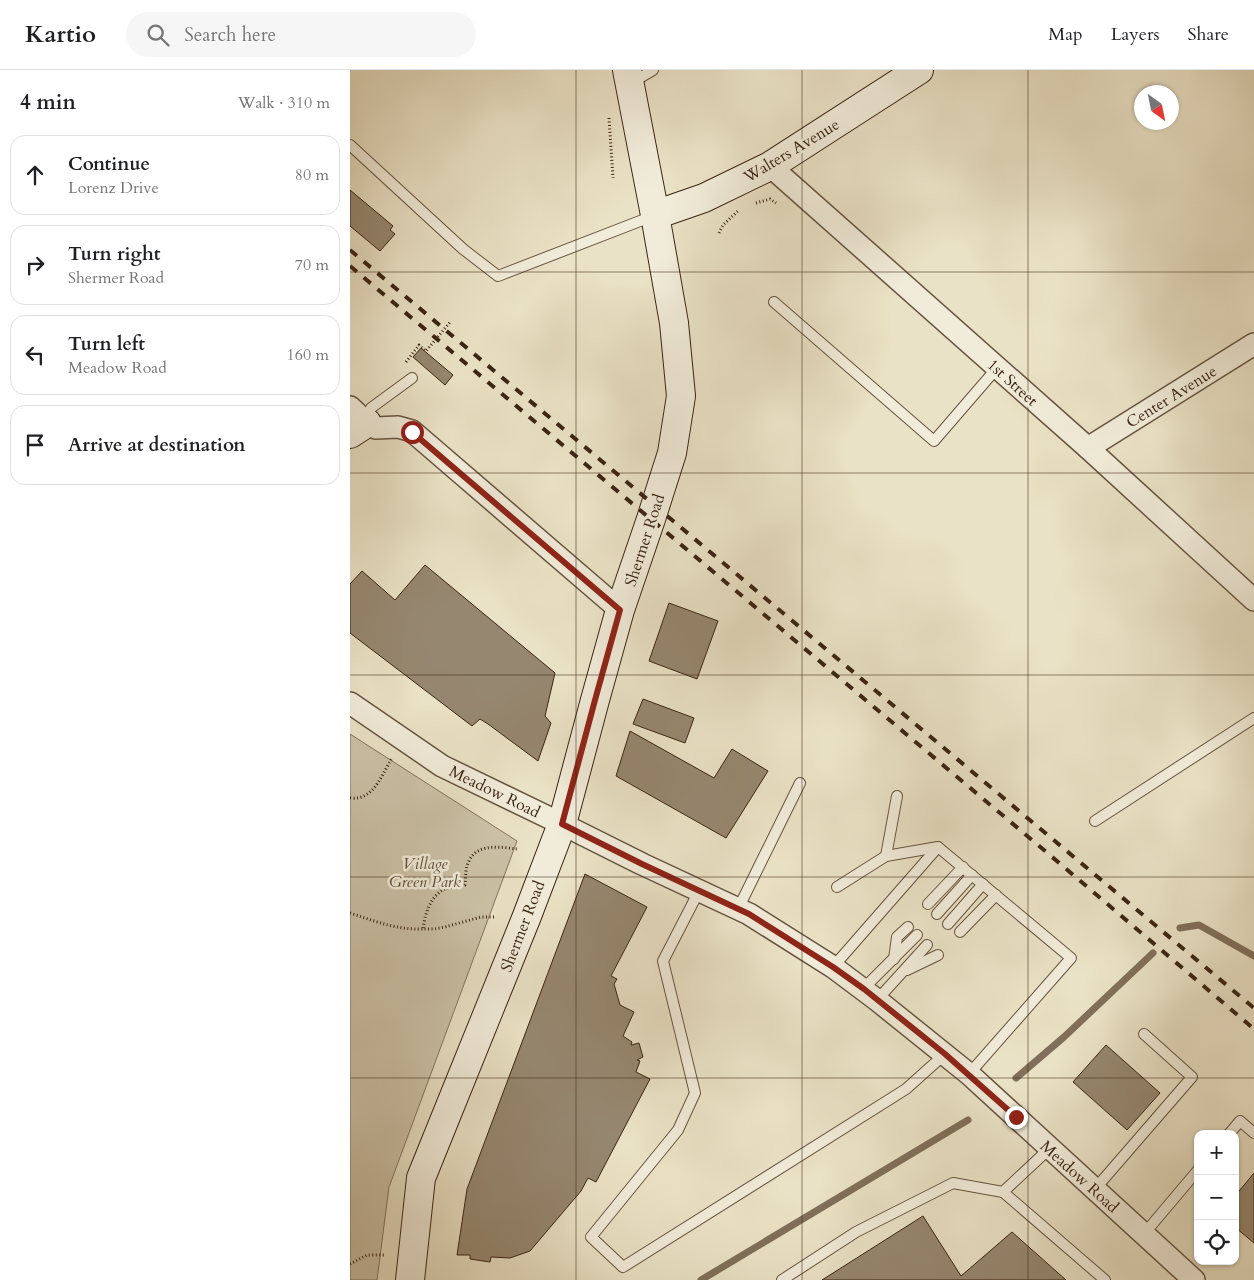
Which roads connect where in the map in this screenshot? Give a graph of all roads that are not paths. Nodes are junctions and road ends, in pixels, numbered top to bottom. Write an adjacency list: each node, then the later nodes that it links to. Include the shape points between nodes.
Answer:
1 (919, 70): 4 (main road, Walters Avenue)
2 (637, 75): 5 (main road, Shermer Road)
3 (350, 145): 5 (lane, via 463,249 498,276)
4 (770, 166): 5 (main road, Walters Avenue, via 704,198); 8 (street, 1st Street)
5 (655, 215): 13 (main road, Shermer Road, via 674,323 681,396 672,452)
6 (774, 302): 8 (lane, via 934,441)
7 (1254, 344): 11 (street, Center Avenue)
8 (997, 368): 11 (street, 1st Street)
9 (412, 378): 10 (lane)
10 (356, 421): 13 (street, via 376,428 398,427 412,432)
11 (1088, 448): 12 (street, 1st Street)
12 (1254, 600)
13 (620, 610): 19 (main road, Shermer Road)
14 (350, 703): 19 (street, Meadow Road, via 442,766)
15 (1254, 718): 18 (lane)
16 (800, 783): 29 (lane)
17 (897, 796): 21 (lane)
18 (1095, 821)
19 (562, 824): 26 (street, Meadow Road); 51 (main road, Shermer Road, via 421,1178)
20 (938, 848): 21 (lane); 22 (lane); 38 (lane)
21 (886, 856): 25 (lane)
22 (962, 867): 23 (lane); 28 (lane)
23 (972, 875): 24 (lane); 30 (lane)
24 (983, 884): 27 (lane); 31 (lane)
25 (837, 887)
26 (699, 891): 29 (street, Meadow Road); 42 (lane, via 663,961 695,1093 678,1130 591,1237 622,1267 906,1089)
27 (996, 895): 33 (lane); 43 (lane, via 1071,958)
28 (928, 904)
29 (738, 909): 38 (street, Meadow Road)
30 (938, 914)
31 (948, 924)
32 (908, 927): 37 (lane, via 897,938)
33 (960, 932)
34 (917, 935): 37 (lane)
35 (927, 945): 39 (lane)
36 (938, 955): 39 (lane)
37 (894, 959): 40 (lane)
38 (833, 967): 40 (street, Meadow Road)
39 (901, 973): 40 (lane)
40 (870, 994): 42 (street, Meadow Road)
41 (1144, 1034): 48 (lane, via 1192,1077)
42 (945, 1054): 43 (street, Meadow Road)
43 (969, 1074): 46 (street, Meadow Road)
44 (1232, 1130): 45 (lane, via 1240,1121)
45 (1254, 1133)
46 (1050, 1148): 48 (street, Meadow Road); 49 (lane)
47 (1194, 1175): 50 (lane)
48 (1095, 1189): 50 (street, Meadow Road)
49 (1003, 1192): 52 (lane, via 953,1183 856,1232); 53 (lane)
50 (1144, 1234): 54 (street, Meadow Road)
51 (410, 1280)
52 (782, 1280)
53 (1105, 1280)
54 (1194, 1280)

